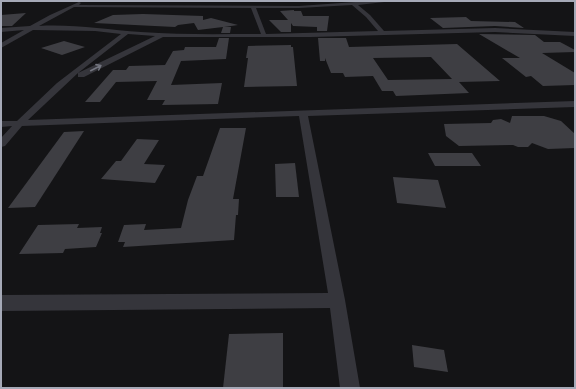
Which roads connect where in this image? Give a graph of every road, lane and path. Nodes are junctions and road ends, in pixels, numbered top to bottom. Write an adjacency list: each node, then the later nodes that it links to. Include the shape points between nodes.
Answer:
1 (84, 1): 5 (street)
2 (206, 1): 7 (street)
3 (391, 1): 4 (street)
4 (354, 4): 6 (street); 11 (street)
5 (73, 6): 7 (street); 8 (street)
6 (253, 6): 7 (street); 14 (street)
7 (204, 7)
8 (33, 27): 9 (street); 10 (street, via 84,28); 15 (street)
9 (1, 30)
10 (126, 33): 13 (street); 16 (street)
11 (382, 33): 12 (street, via 495,30); 14 (street)
12 (575, 34)
13 (164, 35): 14 (street); 16 (street, one-way to 13)
14 (264, 35)
15 (1, 46)
16 (61, 86): 20 (street)
17 (575, 104): 18 (street)
18 (303, 114): 20 (street); 22 (street)
19 (1, 124): 20 (street)
20 (18, 124): 21 (street)
21 (1, 144)
22 (337, 300): 23 (street); 24 (street)
23 (1, 304)
24 (350, 388)

